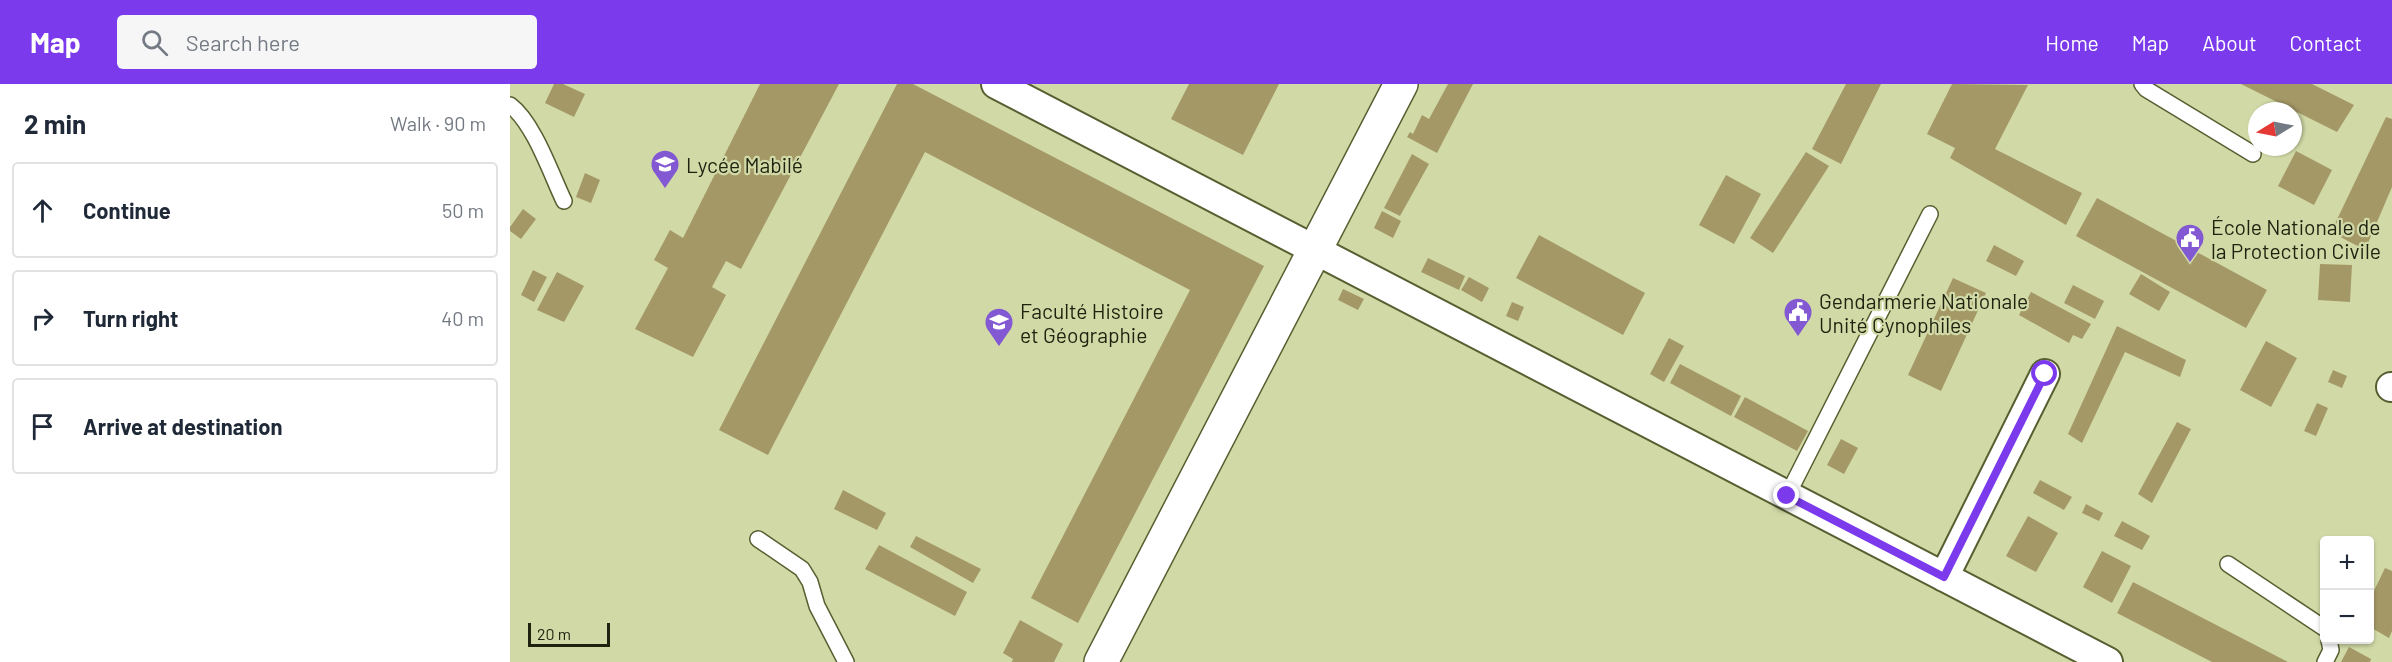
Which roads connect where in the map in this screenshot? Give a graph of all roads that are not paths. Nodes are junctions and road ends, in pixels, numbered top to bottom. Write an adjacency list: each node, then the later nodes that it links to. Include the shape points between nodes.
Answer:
1 (996, 84): 8 (street)
2 (1401, 84): 8 (street)
3 (2142, 84): 5 (lane)
4 (510, 105): 6 (lane, via 534,137)
5 (2248, 151)
6 (564, 201)
7 (1930, 213): 10 (lane)
8 (1315, 250): 10 (street); 17 (street)
9 (2045, 374): 13 (street)
10 (1787, 496): 13 (street)
11 (758, 540): 16 (lane, via 802,569)
12 (2228, 564): 14 (lane)
13 (1944, 577): 18 (street)
14 (2320, 625)
15 (2330, 644): 19 (lane)
16 (846, 662)
17 (1101, 662)
18 (2108, 662)
19 (2325, 662)

